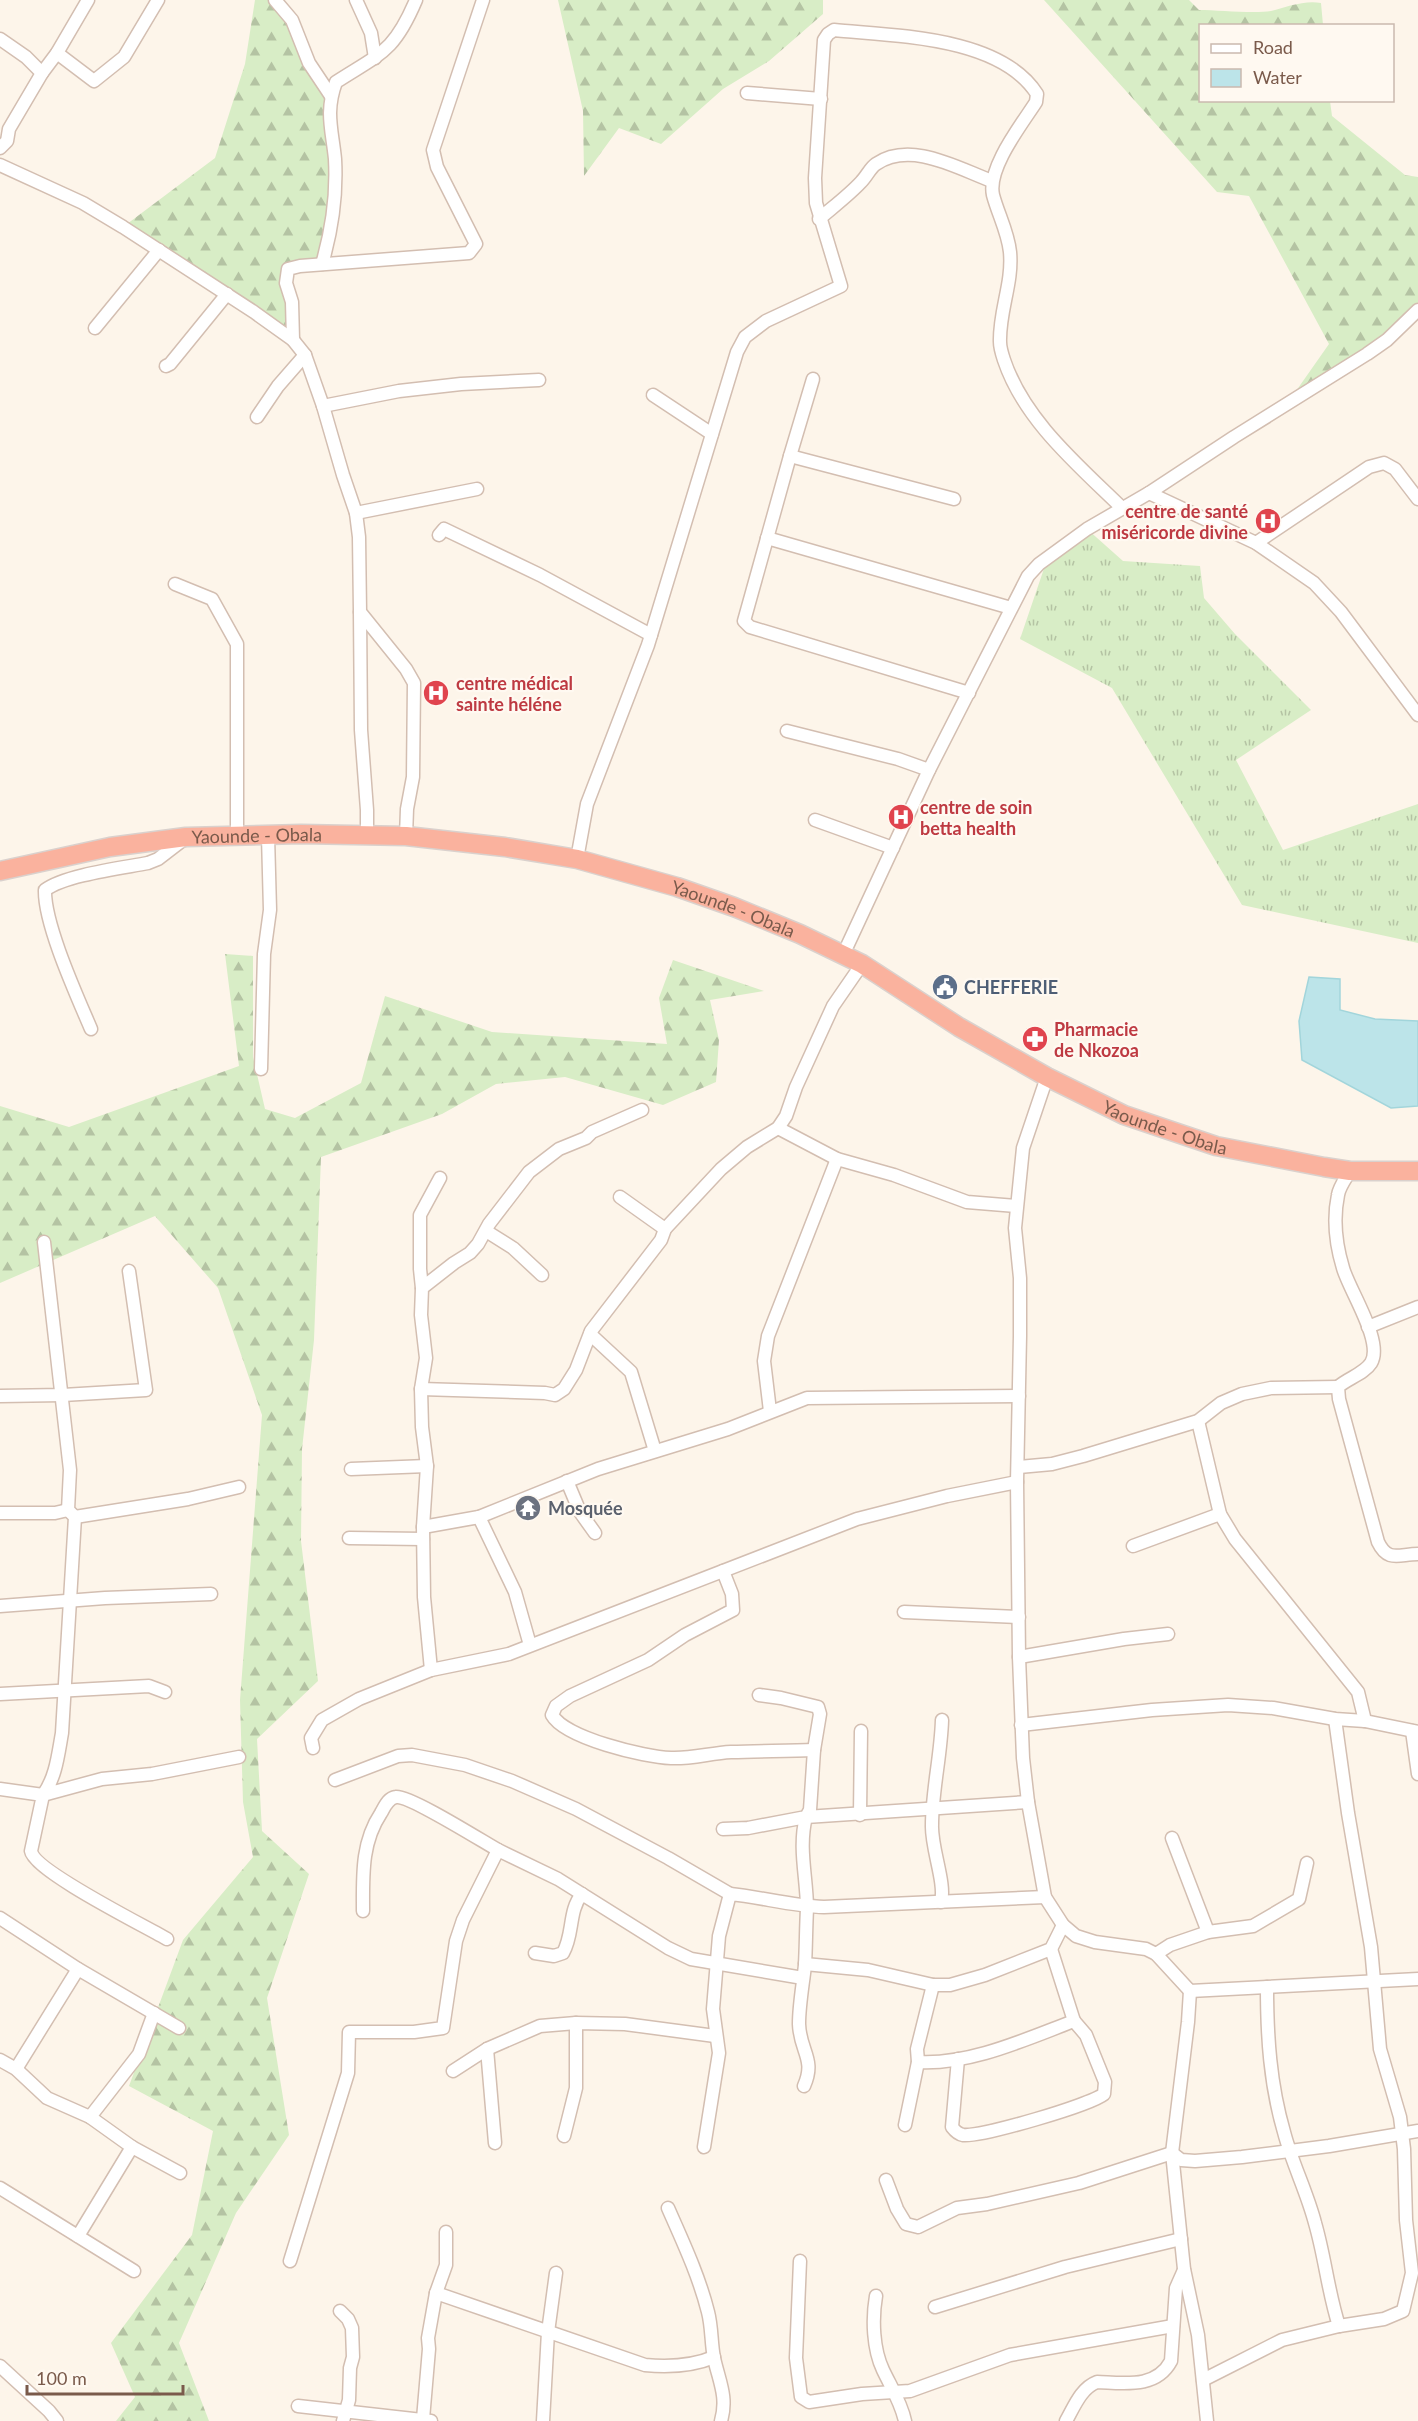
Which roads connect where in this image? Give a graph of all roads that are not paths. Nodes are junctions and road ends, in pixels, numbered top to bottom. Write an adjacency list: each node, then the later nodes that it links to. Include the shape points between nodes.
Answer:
1 (88, 0): 8 (street)
2 (158, 0): 8 (street, via 124,57 94,81)
3 (275, 0): 12 (street, via 292,20 309,63)
4 (356, 0): 9 (street, via 371,33)
5 (416, 0): 9 (street, via 397,39)
6 (483, 0): 19 (street, via 433,150 437,167 476,244 469,253)
7 (0, 39): 10 (street)
8 (57, 53): 10 (street)
9 (375, 58): 12 (street, via 336,82)
10 (42, 73): 14 (street)
11 (747, 93): 13 (street)
12 (331, 96): 19 (street, via 335,203)
13 (821, 99): 16 (street, via 824,40 834,30 951,43 1009,67 1033,87 1036,102); 17 (street, via 815,178)
14 (0, 148)
15 (0, 165): 18 (street, via 83,203)
16 (992, 181): 17 (street, via 908,154 876,164); 37 (street, via 1010,250 1011,278 999,345 1011,381 1053,439)
17 (819, 219): 31 (street, via 841,286 766,321 746,337)
18 (159, 250): 20 (street); 22 (street)
19 (322, 264): 23 (street, via 288,269)
20 (227, 294): 23 (street); 25 (street)
21 (1417, 312): 34 (street, via 1367,354)
22 (95, 328)
23 (293, 340): 24 (street)
24 (305, 355): 29 (street); 30 (street)
25 (166, 366)
26 (813, 379): 32 (street)
27 (539, 380): 29 (street, via 409,390)
28 (653, 395): 31 (street)
29 (323, 406): 38 (street)
30 (257, 417)
31 (712, 434): 45 (street)
32 (790, 456): 35 (street); 40 (street)
33 (477, 489): 38 (street)
34 (1149, 494): 37 (street); 41 (street)
35 (954, 499)
36 (1418, 499): 41 (street, via 1395,469 1384,463 1369,467)
37 (1122, 508): 43 (street, via 1039,564)
38 (356, 513): 44 (street)
39 (439, 535): 45 (street, via 444,529 491,551)
40 (767, 538): 43 (street); 46 (street, via 744,616 746,625)
41 (1256, 543): 47 (street, via 1314,583 1335,604)
42 (175, 584): 51 (street, via 212,599 237,644)
43 (1011, 608): 46 (street)
44 (360, 612): 53 (street, via 414,683 413,777 406,809); 55 (street)
45 (651, 635): 57 (street, via 587,804)
46 (969, 693): 49 (street)
47 (1418, 715)
48 (787, 731): 49 (street)
49 (929, 770): 56 (street)
50 (815, 820): 56 (street)
51 (237, 836): 52 (highway, Yaounde - Obala); 54 (highway, Yaounde - Obala)
52 (268, 836): 55 (highway, Yaounde - Obala); 62 (street, via 270,910 264,954)
53 (406, 836): 55 (highway, Yaounde - Obala); 57 (highway, Yaounde - Obala)
54 (186, 837): 58 (highway, Yaounde - Obala, via 110,847); 61 (street, via 148,863 76,878 45,890 57,941)
55 (367, 837)
56 (893, 848): 59 (street)
57 (577, 859): 59 (highway, Yaounde - Obala, via 734,907)
58 (0, 871)
59 (843, 955): 60 (highway, Yaounde - Obala)
60 (862, 964): 63 (highway, Yaounde - Obala); 65 (street, via 833,1006)
61 (92, 1029)
62 (261, 1069)
63 (1047, 1077): 67 (highway, Yaounde - Obala, via 1124,1115 1216,1146); 71 (street, via 1023,1148)
64 (642, 1110): 73 (street, via 559,1149 529,1172)
65 (778, 1128): 66 (street); 72 (street, via 721,1169)
66 (837, 1159): 71 (street, via 967,1202); 86 (street, via 768,1336 764,1361)
67 (1350, 1171): 68 (highway, Yaounde - Obala); 79 (street, via 1338,1192 1337,1247)
68 (1418, 1171)
69 (440, 1178): 77 (street, via 420,1215)
70 (620, 1197): 72 (street)
71 (1016, 1206): 85 (street)
72 (665, 1229): 80 (street, via 661,1240)
73 (486, 1231): 76 (street, via 513,1248); 77 (street, via 470,1253)
74 (44, 1242): 83 (street)
75 (129, 1271): 83 (street, via 146,1390)
76 (542, 1275)
77 (422, 1288): 82 (street, via 426,1358)
78 (1418, 1307): 79 (street)
79 (1368, 1327): 81 (street, via 1374,1352 1372,1362)
80 (590, 1334): 82 (street, via 576,1370 564,1389 555,1395); 88 (street, via 632,1372)
81 (1338, 1387): 87 (street, via 1271,1388 1242,1394 1221,1403); 103 (street, via 1344,1423 1382,1551 1389,1556)
82 (422, 1389): 89 (street)
83 (63, 1395): 84 (street); 95 (street)
84 (0, 1396)
85 (1019, 1396): 86 (street, via 807,1398); 90 (street)
86 (770, 1412): 88 (street)
87 (1198, 1421): 90 (street, via 1052,1464); 97 (street)
88 (655, 1451): 92 (street)
89 (427, 1466): 91 (street); 99 (street)
90 (1018, 1467): 93 (street)
91 (351, 1469)
92 (567, 1481): 98 (street); 100 (street, via 579,1512)
93 (1017, 1482): 104 (street, via 857,1519); 109 (street)
94 (239, 1487): 95 (street, via 188,1499)
95 (72, 1513): 96 (street); 106 (street)
96 (0, 1514)
97 (1220, 1514): 102 (street); 120 (street, via 1235,1539 1358,1692)
98 (479, 1518): 99 (street); 111 (street, via 515,1592)
99 (423, 1533): 101 (street); 113 (street, via 425,1629)
100 (596, 1533)
101 (349, 1538)
102 (1133, 1546)
103 (1418, 1554)
104 (723, 1571): 111 (street); 125 (street, via 732,1594 733,1610 648,1660 570,1696 556,1706 552,1715 558,1725 585,1737 656,1757)
105 (211, 1594): 106 (street)
106 (69, 1602): 107 (street); 114 (street)
107 (0, 1606)
108 (904, 1612): 109 (street)
109 (1019, 1617): 112 (street)
110 (1168, 1634): 112 (street)
111 (530, 1645): 113 (street, via 509,1654)
112 (1019, 1657): 121 (street)
113 (431, 1670): 124 (street, via 328,1716 311,1738)
114 (65, 1690): 115 (street, via 149,1686); 116 (street); 130 (street, via 56,1766)
115 (165, 1692)
116 (0, 1694)
117 (759, 1695): 125 (street, via 818,1707)
118 (1335, 1719): 120 (street); 121 (street, via 1228,1705); 157 (street, via 1371,1947)
119 (942, 1720): 132 (street)
120 (1365, 1721): 123 (street)
121 (1021, 1725): 131 (street)
122 (861, 1731): 133 (street)
123 (1415, 1731): 127 (street)
124 (313, 1748)
125 (814, 1750): 134 (street, via 812,1800)
126 (239, 1757): 130 (street, via 102,1779)
127 (1418, 1773)
128 (334, 1780): 140 (street, via 398,1756 465,1765 576,1809)
129 (0, 1789): 130 (street)
130 (43, 1795): 148 (street, via 31,1851 37,1862)
131 (1028, 1802): 132 (street); 141 (street)
132 (934, 1809): 133 (street); 142 (street, via 932,1835 943,1894)
133 (860, 1815): 134 (street)
134 (806, 1817): 135 (street); 143 (street, via 802,1844)
135 (723, 1829)
136 (1172, 1838): 147 (street)
137 (498, 1850): 139 (street); 144 (street, via 415,1802 397,1797 389,1800 372,1827 363,1856); 190 (street, via 456,1941 443,2028 349,2032 348,2073)
138 (1306, 1863): 147 (street, via 1301,1893 1295,1902 1253,1926)
139 (582, 1894): 150 (street, via 576,1901 563,1953); 153 (street, via 668,1948)
140 (730, 1894): 143 (street); 153 (street)
141 (1045, 1897): 142 (street); 146 (street)
142 (941, 1902): 143 (street)
143 (807, 1906): 152 (street)
144 (363, 1911)
145 (2, 1923): 154 (street)
146 (1063, 1924): 149 (street); 151 (street, via 1076,1936 1095,1942)
147 (1208, 1932): 151 (street)
148 (167, 1939)
149 (1051, 1949): 158 (street, via 969,1980); 162 (street)
150 (535, 1953)
151 (1156, 1953): 160 (street)
152 (805, 1964): 155 (street); 158 (street, via 868,1970)
153 (716, 1965): 155 (street); 165 (street)
154 (78, 1969): 161 (street); 170 (street)
155 (803, 1978): 172 (street, via 800,2035 810,2074)
156 (1418, 1979): 157 (street)
157 (1373, 1983): 159 (street); 176 (street, via 1380,2049)
158 (933, 1985): 169 (street, via 917,2049)
159 (1267, 1986): 160 (street); 181 (street, via 1270,2075)
160 (1190, 1991): 182 (street)
161 (154, 2013): 164 (street); 173 (street, via 139,2054)
162 (1074, 2021): 167 (street); 167 (street, via 1090,2044 1105,2082 1104,2094 1008,2128 966,2135 952,2127)
163 (576, 2023): 165 (street, via 625,2024); 166 (street, via 540,2026); 177 (street, via 576,2088)
164 (179, 2028)
165 (715, 2036): 180 (street, via 719,2053)
166 (487, 2049): 171 (street); 178 (street)
167 (958, 2059): 169 (street)
168 (0, 2060): 170 (street)
169 (918, 2062): 174 (street)
170 (16, 2069): 173 (street, via 47,2098)
171 (453, 2071)
172 (804, 2086)
173 (90, 2117): 179 (street)
174 (905, 2125)
175 (1418, 2131): 176 (street)
176 (1402, 2132): 181 (street); 200 (street, via 1412,2273 1403,2311 1384,2319)
177 (564, 2136)
178 (495, 2143)
179 (132, 2147): 183 (street); 188 (street)
180 (704, 2147)
181 (1290, 2150): 182 (street, via 1195,2161 1181,2160); 200 (street, via 1314,2220)
182 (1172, 2153): 184 (street, via 1079,2183 957,2208 918,2227 906,2224); 189 (street)
183 (180, 2173)
184 (886, 2180)
185 (0, 2188): 188 (street)
186 (668, 2208): 202 (street, via 709,2313)
187 (446, 2232): 195 (street, via 446,2265)
188 (78, 2236): 193 (street)
189 (1181, 2239): 192 (street); 197 (street, via 1065,2267)
190 (290, 2261)
191 (800, 2261): 205 (street, via 796,2358 801,2397 809,2402 862,2394)
192 (1184, 2269): 199 (street, via 1176,2288); 204 (street)
193 (134, 2271)
194 (556, 2273): 201 (street)
195 (436, 2293): 201 (street); 208 (street, via 428,2338)
196 (876, 2296): 205 (street, via 879,2358)
197 (935, 2307)
198 (340, 2312): 207 (street, via 352,2328 353,2357)
199 (1173, 2326): 205 (street, via 1010,2355); 214 (street, via 1171,2361 1161,2375 1139,2383 1091,2384)
200 (1339, 2326): 204 (street, via 1282,2340)
201 (548, 2332): 202 (street, via 645,2365 673,2365); 211 (street)
202 (714, 2357): 212 (street, via 723,2387 725,2406)
203 (0, 2366): 210 (street)
204 (1203, 2380): 209 (street)
205 (896, 2394): 213 (street)
206 (298, 2406): 207 (street)
207 (344, 2416): 208 (street)
208 (427, 2420)
209 (1205, 2420)
210 (57, 2421)
211 (543, 2421)
212 (721, 2421)
213 (905, 2421)
214 (1066, 2421)

